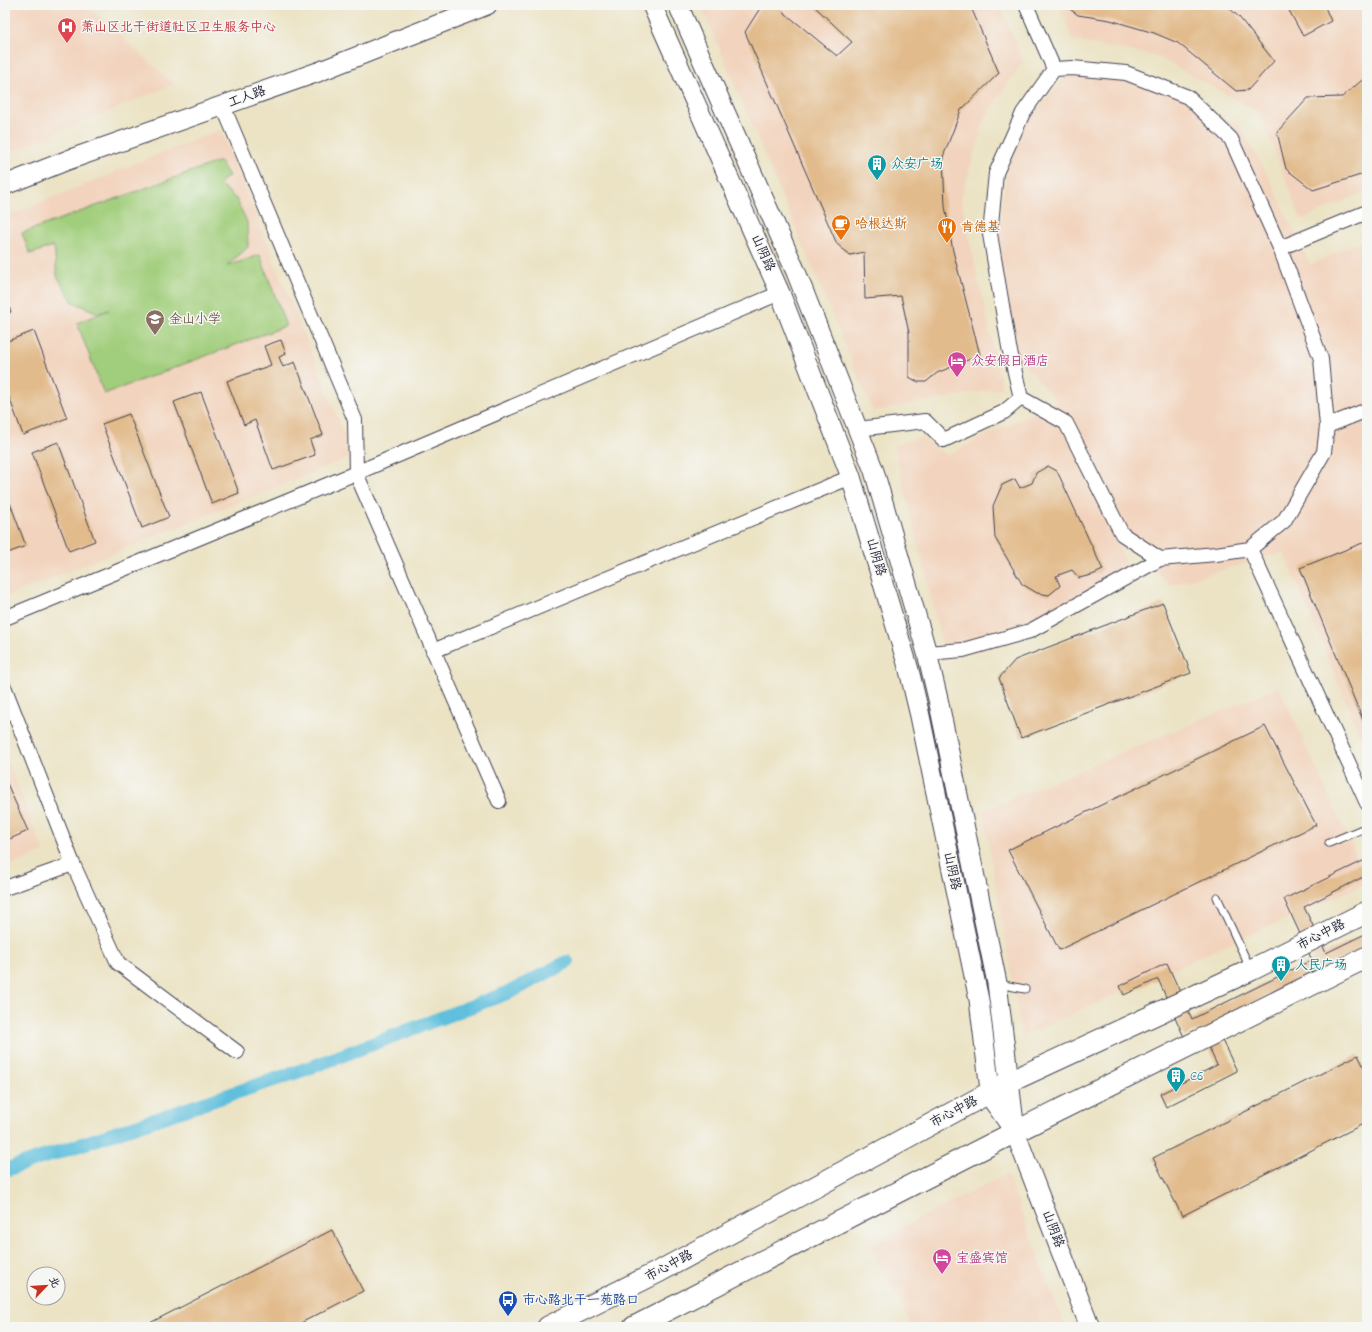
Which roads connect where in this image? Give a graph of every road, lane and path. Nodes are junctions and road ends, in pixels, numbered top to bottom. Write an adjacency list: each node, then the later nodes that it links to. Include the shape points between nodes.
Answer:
1 (487, 5): 6 (main road, 工人路, via 318,72)
2 (652, 5): 10 (main road, 山阴路)
3 (678, 5): 14 (main road, 山阴路, via 796,272)
4 (1026, 5): 5 (street)
5 (1054, 69): 9 (street, via 1126,73 1188,97 1231,139); 11 (street, via 1023,113 996,172 990,234 1009,347)
6 (223, 106): 7 (main road, 工人路, via 68,160); 15 (street, via 355,420)
7 (5, 185)
8 (1367, 212): 9 (street)
9 (1280, 248): 13 (street, via 1321,359)
10 (780, 293): 15 (street); 16 (main road, 山阴路)
11 (1021, 398): 14 (street, via 1004,412 944,440 926,421); 18 (street, via 1066,423 1122,534)
12 (1367, 410): 13 (street)
13 (1327, 426): 17 (street, via 1324,452 1284,520)
14 (858, 429): 21 (main road, 山阴路, via 874,471)
15 (356, 473): 19 (street); 20 (street)
16 (852, 477): 20 (street); 37 (main road, 山阴路, via 909,670 920,716 979,1000)
17 (1250, 549): 18 (street); 24 (street)
18 (1160, 559): 21 (street, via 1030,631 963,650)
19 (5, 618)
20 (433, 651): 23 (street)
21 (927, 653): 33 (main road, 山阴路)
22 (5, 690): 27 (street)
23 (499, 801)
24 (1367, 803)
25 (1367, 827): 26 (lane)
26 (1329, 843)
27 (73, 864): 28 (street); 35 (street, via 118,962)
28 (5, 888)
29 (1217, 896): 32 (lane)
30 (1367, 912): 32 (main road, 市心中路)
31 (1367, 957): 38 (main road)
32 (1251, 970): 36 (main road, 市心中路)
33 (997, 984): 34 (lane); 36 (main road, 山阴路)
34 (1025, 989)
35 (237, 1052)
36 (1009, 1082): 37 (main road, 市心中路); 38 (main road, 山阴路)
37 (990, 1092): 38 (main road, 山阴路, via 991,1098); 39 (main road, 市心中路, via 660,1271)
38 (1015, 1132): 40 (main road); 41 (main road, 山阴路)
39 (548, 1327)
40 (634, 1327)
41 (1090, 1327)

